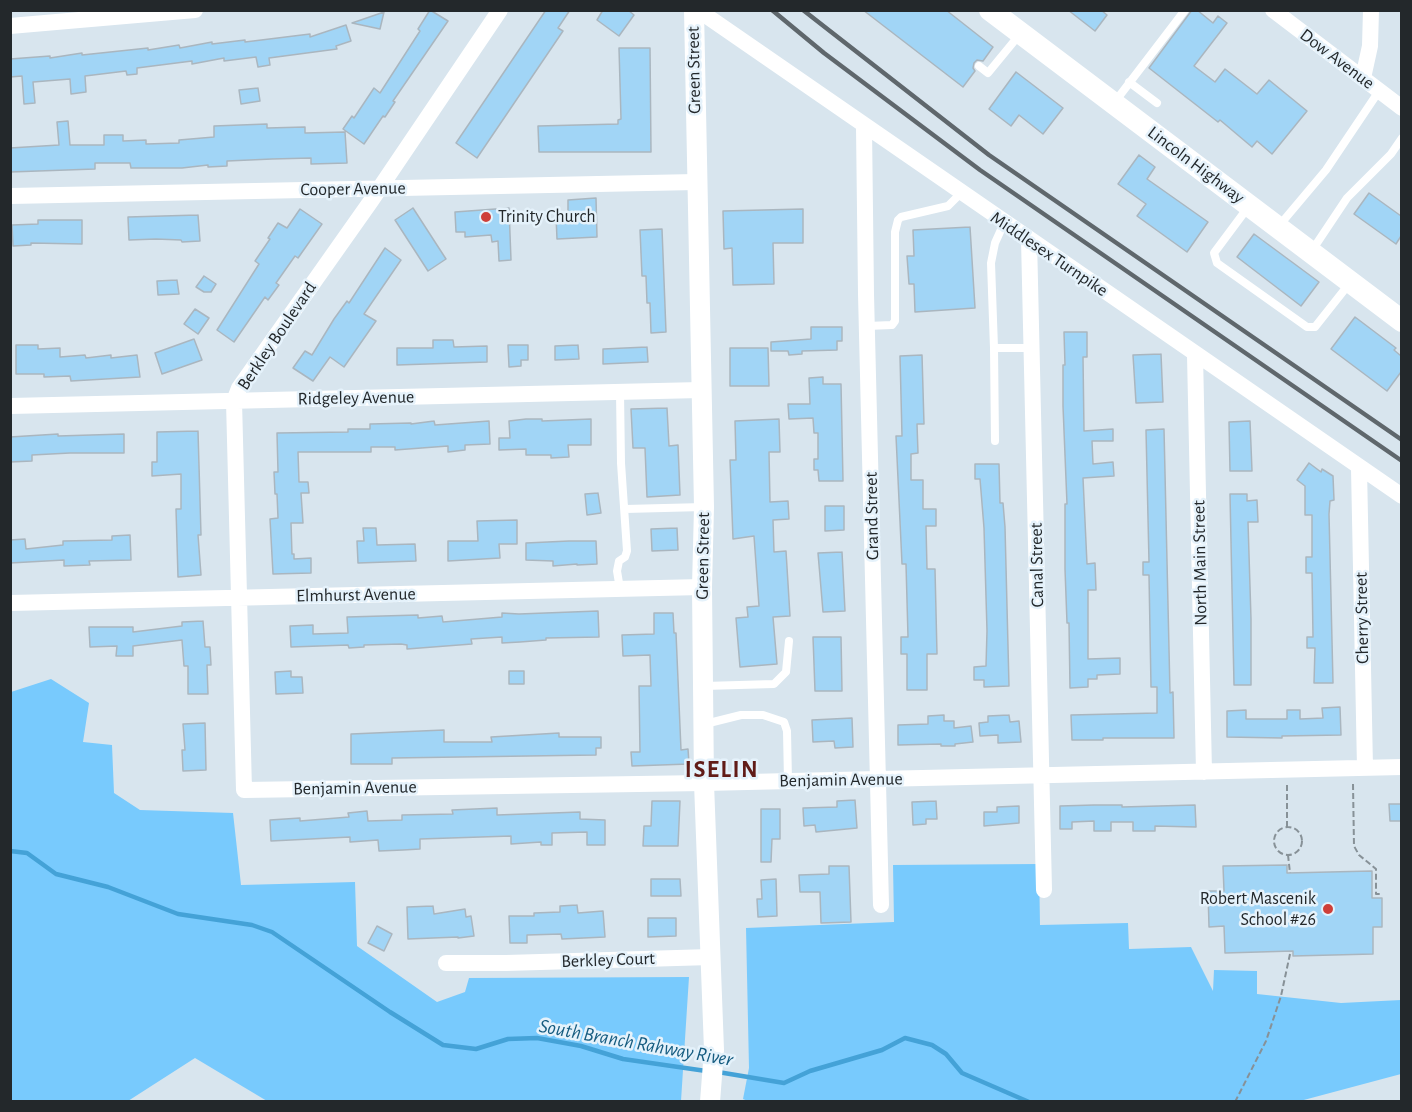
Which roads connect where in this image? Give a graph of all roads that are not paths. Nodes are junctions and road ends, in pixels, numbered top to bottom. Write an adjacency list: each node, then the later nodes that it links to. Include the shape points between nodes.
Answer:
1 (195, 10): 8 (street)
2 (500, 10): 21 (street, Berkley Boulevard)
3 (696, 10): 18 (street, Middlesex Turnpike); 20 (street, Green Street)
4 (990, 10): 10 (main road, Lincoln Highway)
5 (1185, 10): 13 (lane)
6 (1273, 10): 12 (street, Dow Avenue)
7 (1371, 10): 12 (street, via 1370,46)
8 (170, 11): 9 (street)
9 (10, 26)
10 (1021, 33): 11 (lane, via 988,73); 15 (main road, Lincoln Highway)
11 (979, 66)
12 (1363, 78): 14 (street, Dow Avenue)
13 (1129, 82): 15 (lane); 16 (lane)
14 (1379, 91): 17 (street, Dow Avenue); 26 (lane, via 1326,170)
15 (1113, 103): 24 (main road, Lincoln Highway)
16 (1157, 103)
17 (1401, 108)
18 (864, 127): 22 (street, Middlesex Turnpike); 31 (street, Grand Street)
19 (1401, 138): 28 (lane, via 1391,154 1347,198)
20 (696, 182): 21 (street, Cooper Avenue); 35 (street, Green Street)
21 (379, 189): 23 (street, Cooper Avenue); 37 (street, Berkley Boulevard)
22 (961, 193): 25 (street, Middlesex Turnpike); 31 (lane, via 948,206 898,220 895,321 892,325)
23 (10, 196)
24 (1250, 206): 26 (main road, Lincoln Highway); 29 (lane, via 1214,253 1217,262 1307,327 1315,327)
25 (1004, 223): 27 (street, Middlesex Turnpike); 32 (lane, via 994,243 991,263)
26 (1278, 227): 28 (main road, Lincoln Highway)
27 (1029, 239): 33 (street, Canal Street); 34 (street, Middlesex Turnpike)
28 (1311, 252): 29 (main road, Lincoln Highway)
29 (1350, 282): 30 (main road, Lincoln Highway)
30 (1401, 321)
31 (867, 326): 55 (street, Grand Street)
32 (994, 348): 33 (lane); 39 (lane)
33 (1032, 348): 54 (street, Canal Street)
34 (1195, 355): 40 (street, Middlesex Turnpike); 53 (street, North Main Street)
35 (701, 390): 36 (street, Ridgeley Avenue); 42 (street, Green Street)
36 (620, 392): 37 (street, Ridgeley Avenue); 43 (lane)
37 (234, 401): 38 (street, Ridgeley Avenue); 46 (street, Berkley Boulevard)
38 (10, 406)
39 (995, 441)
40 (1359, 468): 41 (street, Middlesex Turnpike); 52 (street, Cherry Street)
41 (1401, 496)
42 (704, 507): 43 (lane); 44 (street, Green Street)
43 (625, 509): 45 (lane, via 627,551 619,561)
44 (702, 587): 45 (street, Elmhurst Avenue); 49 (street, Green Street)
45 (620, 589): 46 (street, Elmhurst Avenue)
46 (238, 598): 47 (street, Elmhurst Avenue); 58 (street, Berkley Boulevard)
47 (10, 603)
48 (789, 641): 49 (lane, via 786,672 774,684)
49 (704, 686): 50 (street, Green Street)
50 (704, 724): 56 (lane, via 741,715 763,715 784,722); 57 (street, Green Street)
51 (1401, 767): 52 (street, Benjamin Avenue)
52 (1365, 768): 53 (street, Benjamin Avenue)
53 (1204, 772): 54 (street, Benjamin Avenue)
54 (1041, 776): 55 (street, Benjamin Avenue); 59 (street, Canal Street)
55 (879, 779): 56 (street, Benjamin Avenue); 60 (street, Grand Street)
56 (788, 781): 57 (street, Benjamin Avenue)
57 (704, 783): 58 (street, Benjamin Avenue); 61 (street, Green Street)
58 (244, 790)
59 (1044, 890)
60 (881, 905)
61 (711, 957): 62 (street, Berkley Court); 63 (street, Green Street)
62 (446, 963)
63 (711, 1095)

